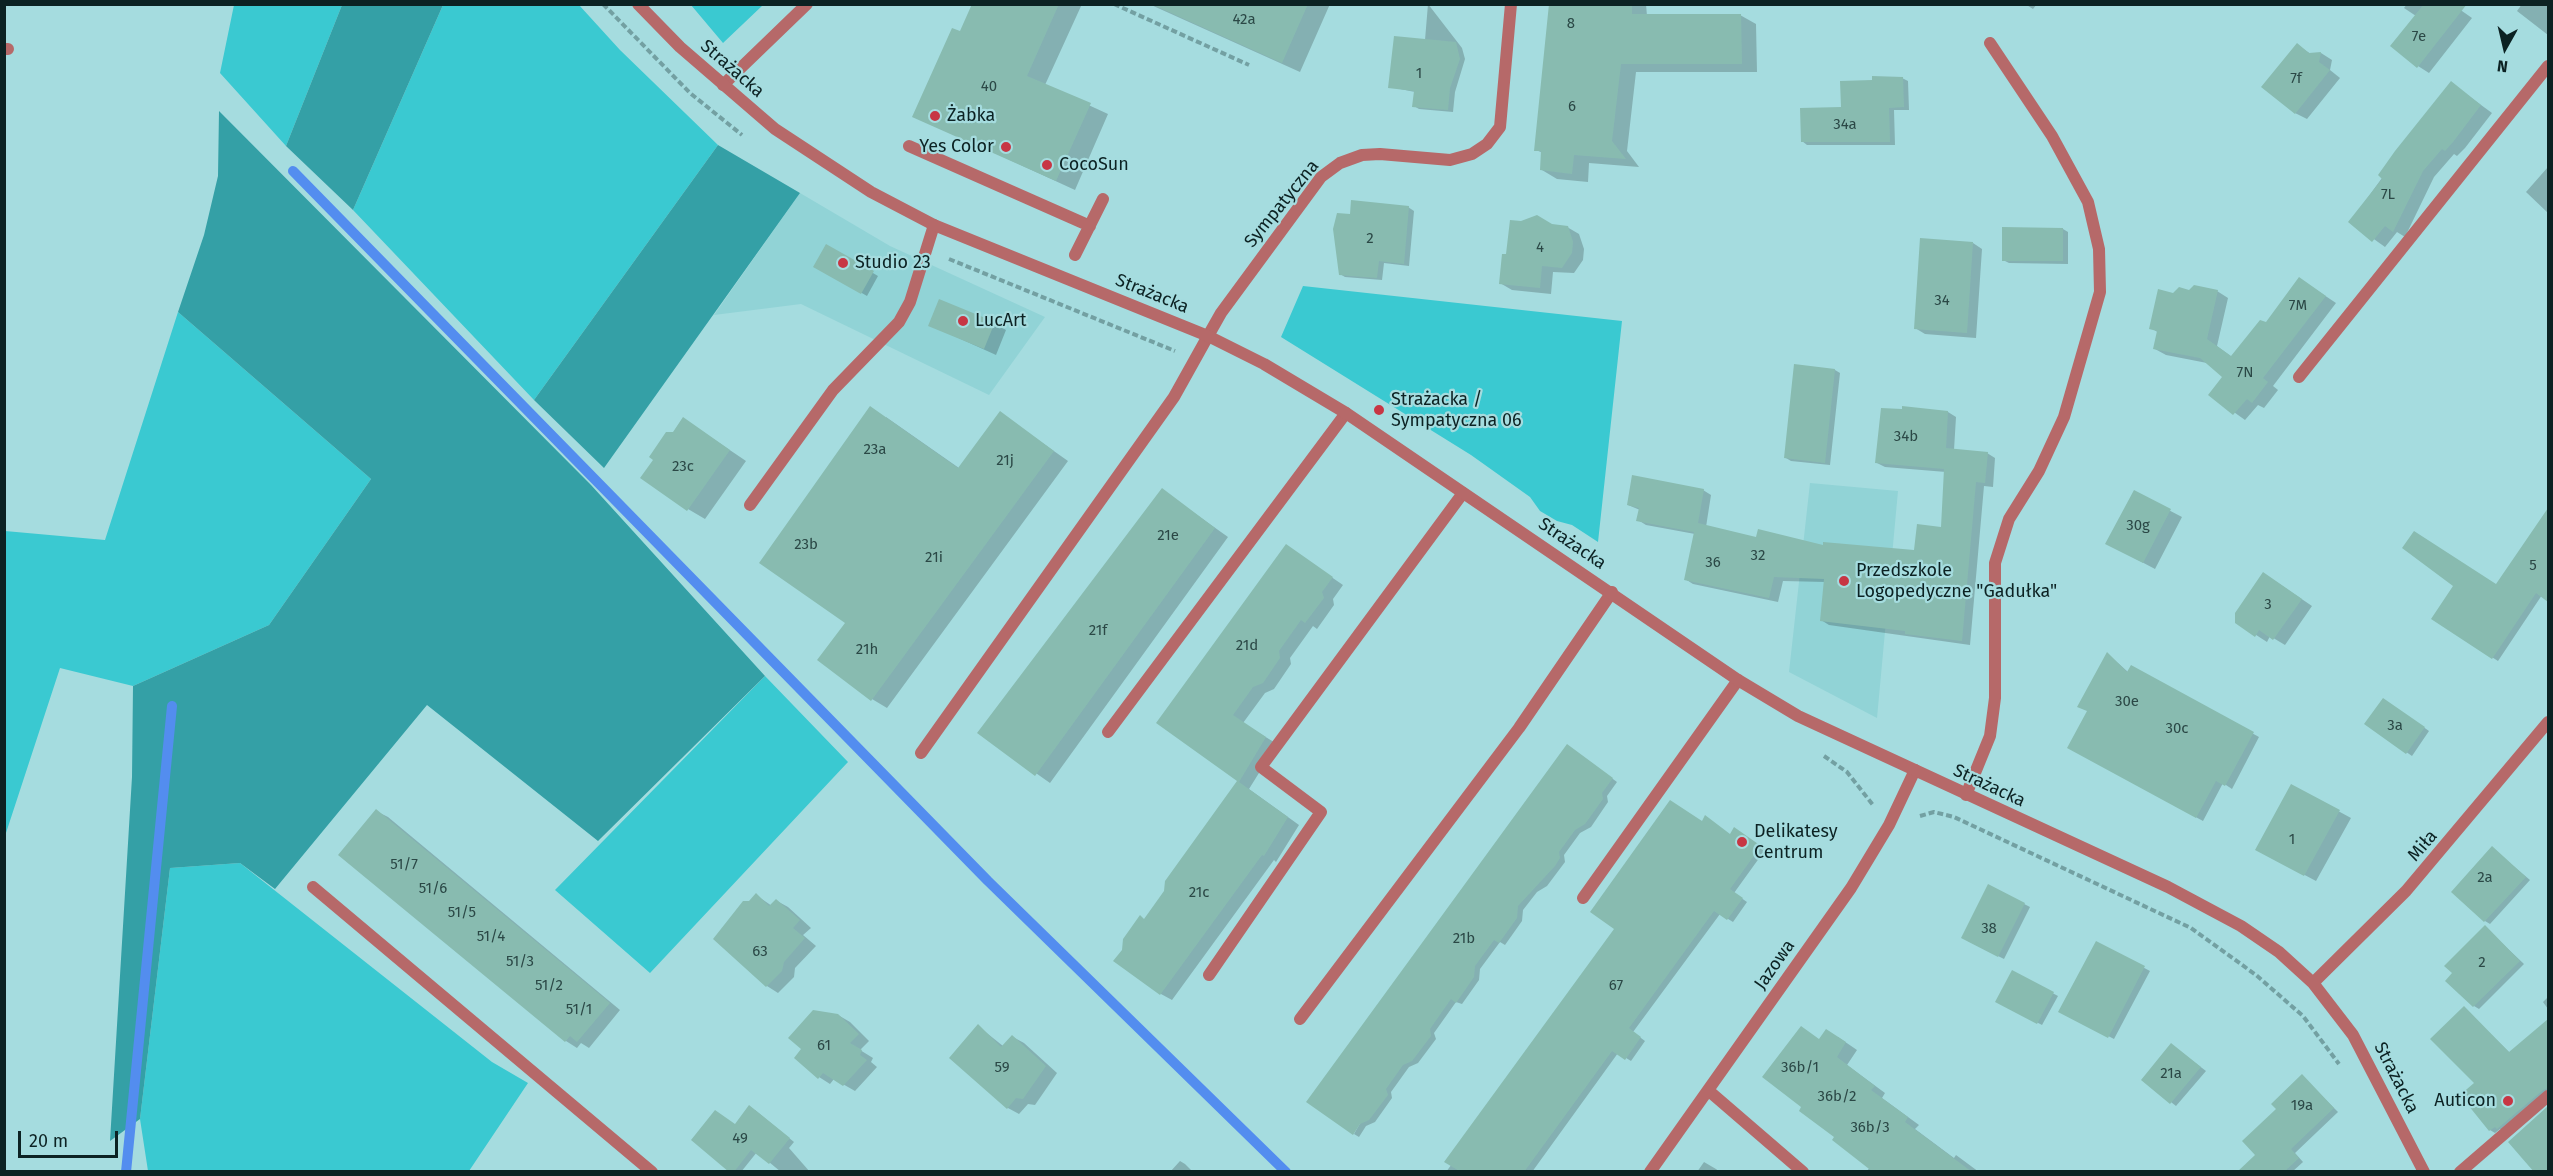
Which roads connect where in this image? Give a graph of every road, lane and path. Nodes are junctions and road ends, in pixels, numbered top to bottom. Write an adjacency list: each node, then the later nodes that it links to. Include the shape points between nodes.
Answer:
1 (603, 4): 10 (path, via 690,93)
2 (638, 4): 9 (street, Strażacka)
3 (807, 4): 9 (street)
4 (1114, 4): 7 (path)
5 (1511, 4): 17 (street, Sympatyczna, via 1500,127 1487,144 1472,154 1450,159 1380,154 1340,163 1321,177 1221,313)
6 (1990, 43): 30 (street, via 2052,136 2088,202 2099,249 2100,292 2064,417 2039,471 2009,519 1995,563 1995,698 1990,736)
7 (1249, 65)
8 (2548, 66): 19 (street)
9 (723, 86): 13 (street, Strażacka, via 827,165)
10 (751, 142)
11 (909, 146): 14 (street)
12 (1103, 199): 14 (street)
13 (934, 225): 15 (street); 17 (street, Strażacka)
14 (1090, 226): 16 (street)
15 (925, 248): 18 (path); 22 (street, via 910,302 899,322 833,390)
16 (1075, 255)
17 (1209, 336): 18 (street, Sympatyczna); 20 (street, Strażacka)
18 (1196, 359): 28 (street, Sympatyczna, via 1168,406)
19 (2299, 377)
20 (1346, 413): 21 (street, Strażacka); 26 (street)
21 (1463, 493): 23 (street, Strażacka); 35 (street, via 1261,767 1322,812)
22 (750, 505)
23 (1612, 592): 24 (street, Strażacka); 37 (street, via 1519,728)
24 (1738, 680): 29 (street, Strażacka, via 1798,716); 34 (street)
25 (2548, 722): 36 (street, Miła, via 2414,883)
26 (1108, 732)
27 (1814, 751): 31 (path, via 1847,772)
28 (921, 753)
29 (1915, 770): 30 (street, Strażacka); 39 (street, Jazowa, via 1889,825 1851,888)
30 (1966, 795): 36 (street, Strażacka, via 2231,920 2279,952)
31 (1875, 811)
32 (1917, 820): 38 (path, via 1921,814 1934,812 1954,818 2191,928 2256,975 2303,1016)
33 (313, 886): 41 (street)
34 (1583, 898)
35 (1209, 975)
36 (2313, 983): 44 (street, Strażacka, via 2353,1035)
37 (1300, 1019)
38 (2341, 1066)
39 (1709, 1091): 42 (street, Jazowa); 43 (street)
40 (2548, 1096): 45 (street)
41 (652, 1172)
42 (1650, 1172)
43 (1803, 1172)
44 (2424, 1172)
45 (2460, 1172)

